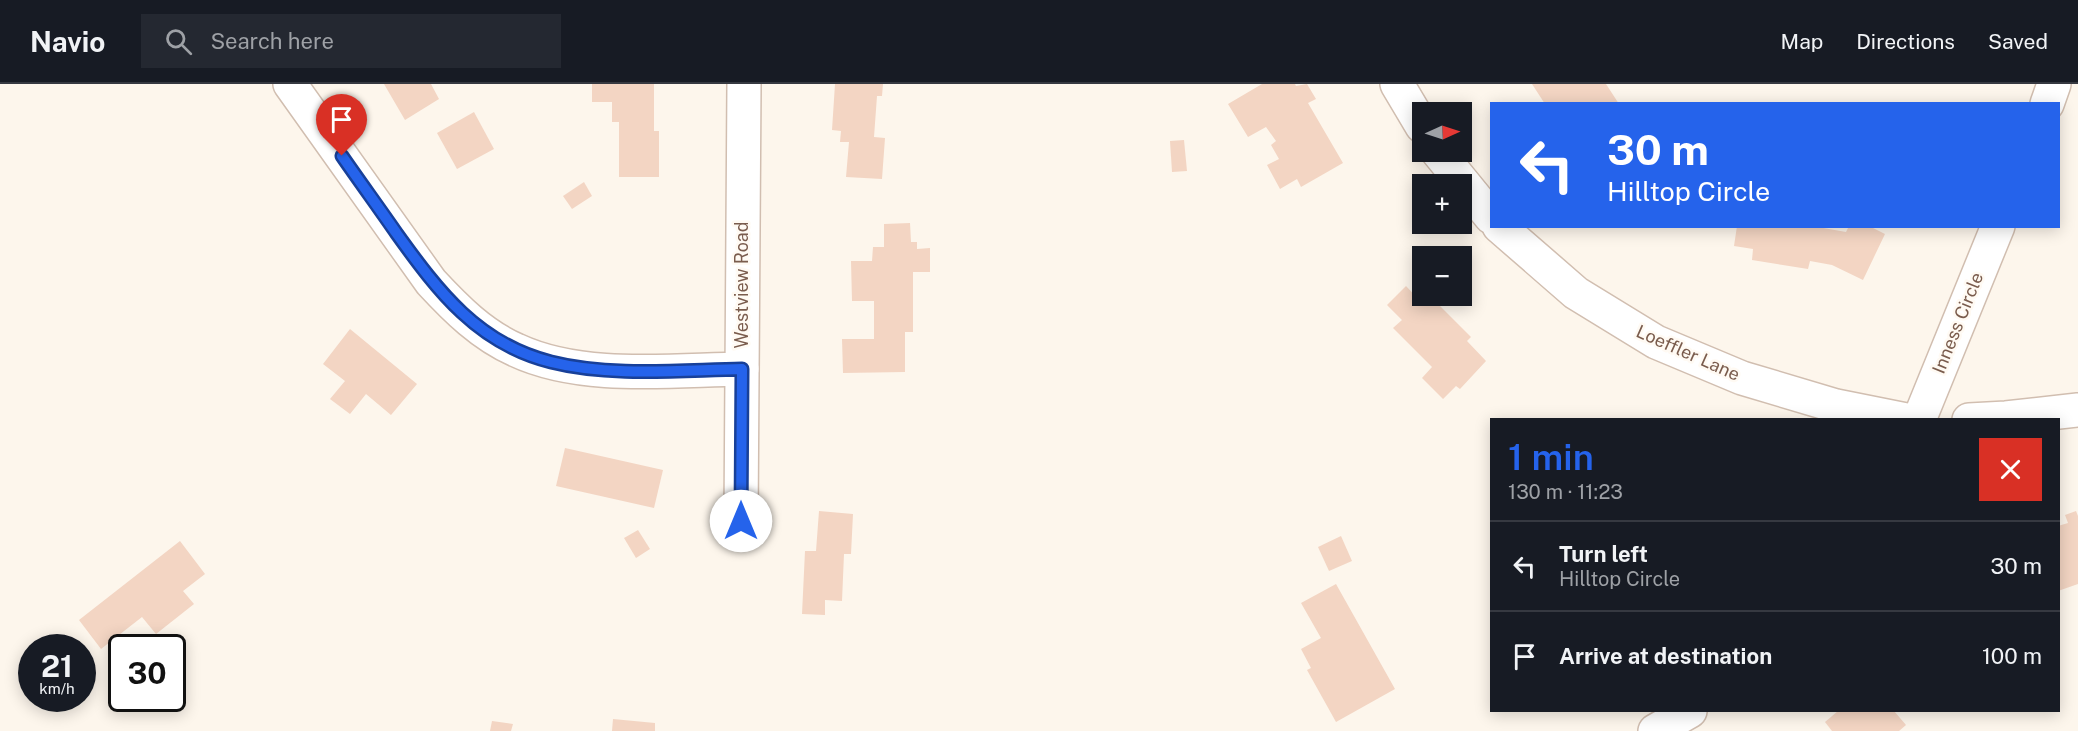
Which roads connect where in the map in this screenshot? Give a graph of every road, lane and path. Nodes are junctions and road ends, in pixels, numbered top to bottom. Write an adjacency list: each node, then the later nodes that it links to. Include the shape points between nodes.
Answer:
1 (290, 84): 11 (street, via 431,282 481,330 515,350 551,363 624,371)
2 (744, 84): 11 (street, Westview Road)
3 (1396, 84): 6 (street)
4 (2054, 84): 5 (street)
5 (2049, 102)
6 (1412, 110)
7 (1446, 162): 8 (street)
8 (1490, 216)
9 (1501, 228): 13 (street, Loeffler Lane, via 1576,293 1656,342 1742,378 1836,406)
10 (1997, 228): 14 (street, Inness Circle)
11 (742, 369): 16 (street, Westview Road)
12 (2078, 410): 15 (street)
13 (1896, 418)
14 (1920, 418)
15 (2006, 418)
16 (741, 521)
17 (1688, 712): 18 (street)
18 (1655, 731)

